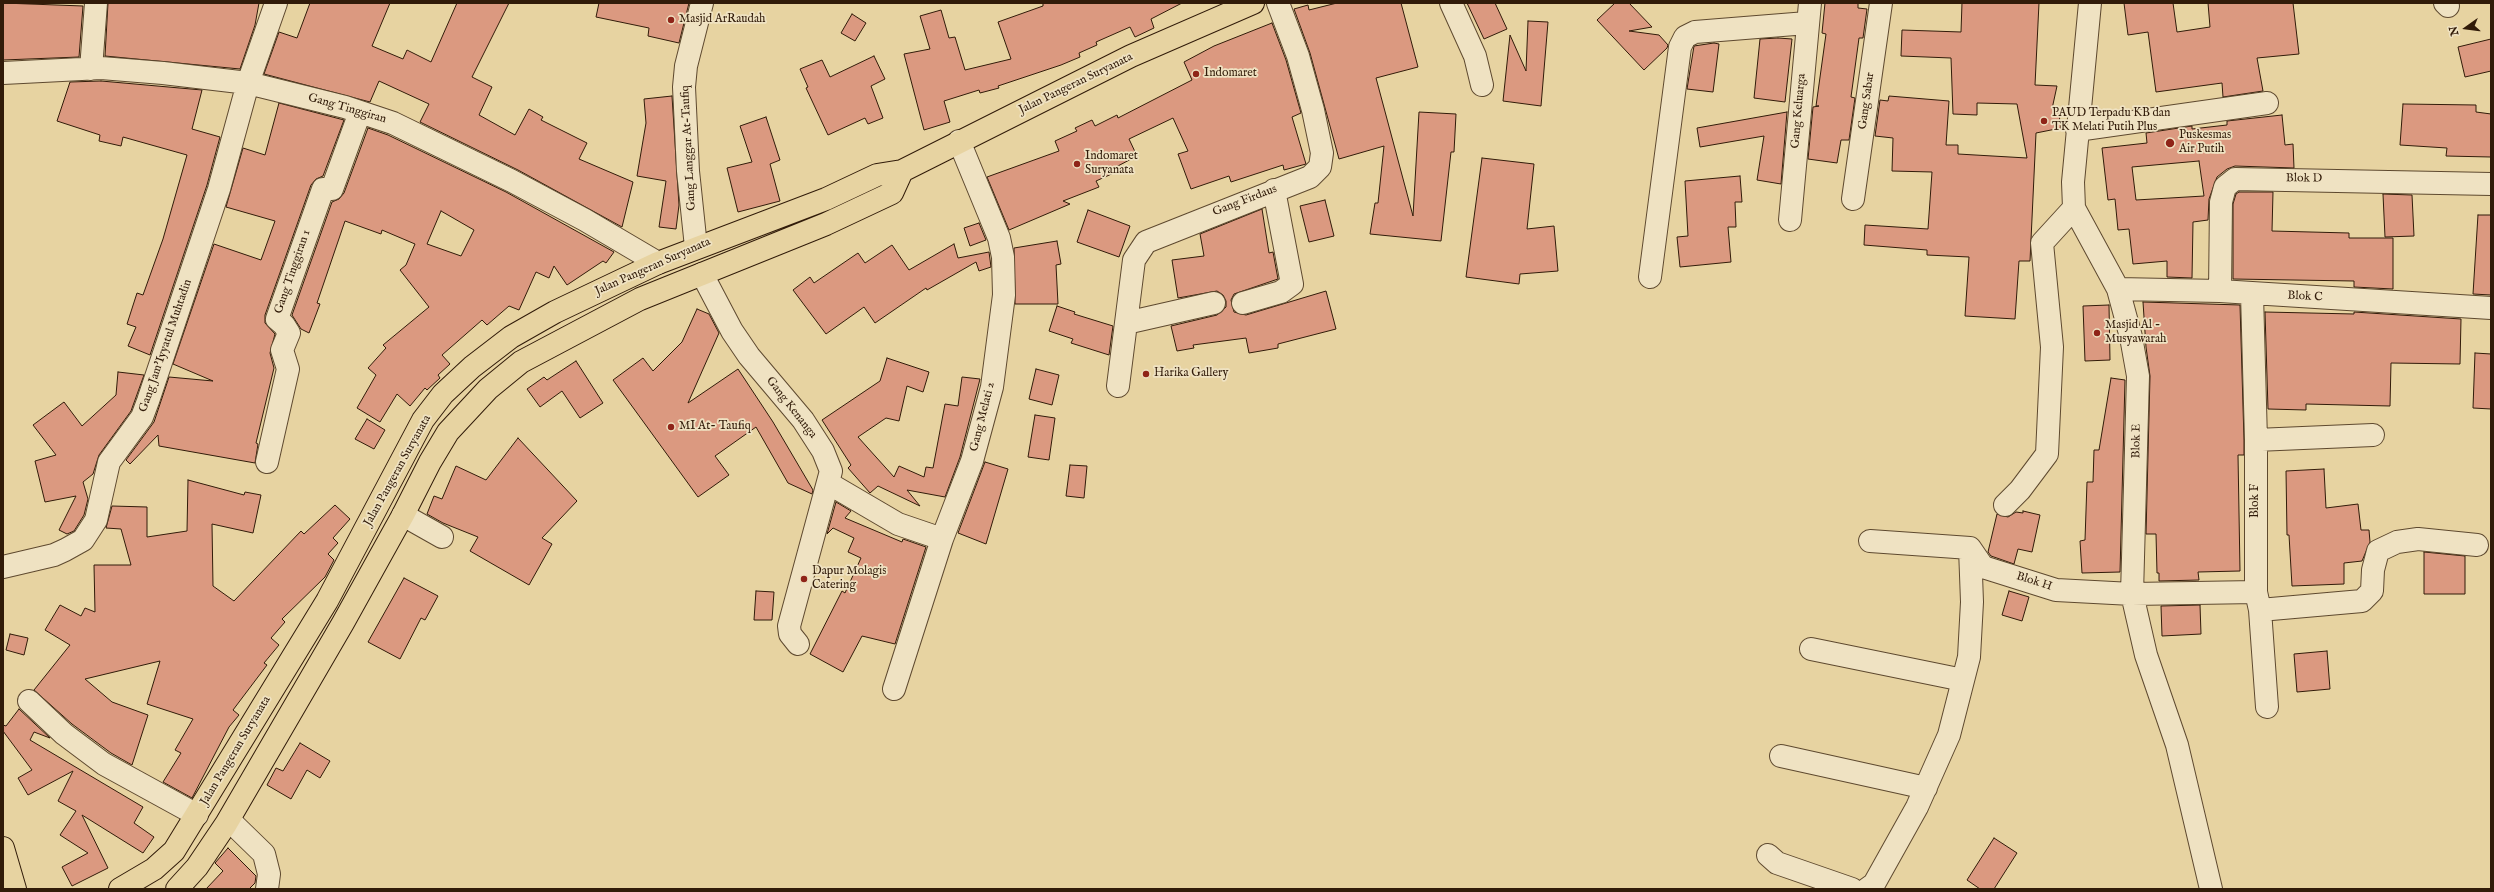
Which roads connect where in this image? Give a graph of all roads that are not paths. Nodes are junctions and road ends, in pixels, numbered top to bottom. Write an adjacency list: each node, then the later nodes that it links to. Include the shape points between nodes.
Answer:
1 (96, 3): 10 (street)
2 (276, 3): 12 (street, Gang Jam'Iyyatul Muhtadin)
3 (702, 3): 24 (street, Gang Langgar At-Taufiq, via 686,66 684,88 688,171)
4 (1252, 3): 17 (main road, Jalan Pangeran Suryanata, via 1131,56)
5 (1278, 3): 20 (street, Gang Firdaus, via 1298,56 1322,153 1317,172)
6 (1450, 3): 13 (street, via 1475,56)
7 (1881, 3): 21 (street, Gang Sabar)
8 (2090, 3): 16 (street)
9 (1808, 13): 23 (street, Gang Keluarga); 27 (street, via 1695,32 1685,37 1680,47)
10 (91, 69): 11 (street, Gang Tinggiran); 12 (street, Gang Tinggiran, via 163,73)
11 (3, 73)
12 (248, 84): 15 (street, Gang Tinggiran); 48 (street, Gang Jam'Iyyatul Muhtadin, via 219,189 148,401 142,417 109,462 96,520 83,540 65,550)
13 (1482, 85)
14 (2267, 104): 16 (street)
15 (360, 112): 25 (street, Gang Tinggiran, via 393,123 512,181); 39 (street, Gang Tinggiran 1, via 332,189 323,189 277,320 284,325 288,333 282,350 288,369)
16 (2077, 130): 22 (street)
17 (959, 141): 18 (main road, Jalan Pangeran Suryanata); 44 (street, Gang Melati 2, via 999,238 1003,257 1004,295 992,387 972,461)
18 (902, 171): 24 (main road, Jalan Pangeran Suryanata, via 877,175 826,198); 26 (main road, Jalan Pangeran Suryanata, via 892,193 826,224)
19 (2491, 184): 30 (street, Blok D, via 2235,179 2225,187 2221,202)
20 (1274, 190): 33 (street, via 1292,284 1281,292); 35 (street, Gang Firdaus, via 1146,242 1134,260)
21 (1853, 199)
22 (2074, 208): 29 (street, Blok E); 41 (street, via 2042,243 2052,347 2047,454 2020,490)
23 (1790, 220)
24 (696, 247): 25 (main road, Jalan Pangeran Suryanata)
25 (658, 263): 28 (main road); 59 (main road, Jalan Pangeran Suryanata, via 555,312 512,337 472,367 443,394 424,420 327,601)
26 (702, 274): 28 (main road, Jalan Pangeran Suryanata); 40 (street, Gang Kenanga, via 748,356 803,420 823,451 831,470)
27 (1650, 277)
28 (671, 286): 42 (main road, Jalan Pangeran Suryanata, via 589,324 521,362 488,390 448,432)
29 (2118, 290): 30 (street, Blok C); 49 (street, Blok E, via 2131,337 2138,376)
30 (2220, 291): 31 (street, Blok C)
31 (2252, 294): 34 (street, Blok C); 38 (street, Blok F)
32 (1214, 303): 35 (street)
33 (1243, 303)
34 (2491, 308)
35 (1126, 323): 36 (street, Gang Firdaus)
36 (1118, 386)
37 (2373, 435): 38 (street)
38 (2256, 440): 50 (street, Blok F)
39 (267, 462)
40 (828, 483): 44 (street, via 898,524); 51 (street, Gang Kenanga, via 789,626 790,634)
41 (2005, 505)
42 (403, 515): 43 (street); 60 (main road, Jalan Pangeran Suryanata)
43 (442, 537)
44 (942, 539): 54 (street, Gang Melati 2)
45 (1870, 541): 47 (street)
46 (2476, 545): 50 (street, Blok H, via 2418,539 2396,542 2378,551 2373,570 2372,591 2362,601)
47 (1970, 548): 49 (street, Blok H, via 1983,567 2056,590); 53 (street, via 1972,602 1969,649)
48 (3, 567)
49 (2132, 594): 50 (street, Blok H); 69 (street, Blok E, via 2146,655 2177,744)
50 (2258, 601): 56 (street, Blok F)
51 (798, 644)
52 (1811, 649): 53 (street)
53 (1963, 680): 58 (street, via 1949,734)
54 (894, 689)
55 (29, 700): 59 (street, via 64,734 104,764)
56 (2267, 707)
57 (1782, 756): 58 (street)
58 (1926, 788): 68 (street, via 1874,884)
59 (197, 815): 64 (main road, Jalan Pangeran Suryanata, via 174,851 154,869)
60 (229, 820): 65 (main road, Jalan Pangeran Suryanata); 66 (street, via 264,854 269,874)
61 (3, 848): 63 (main road)
62 (1768, 855): 67 (street, via 1777,863)
63 (15, 889)
64 (120, 889)
65 (177, 889)
66 (267, 889)
67 (1852, 889)
68 (1867, 889)
69 (2211, 889)

